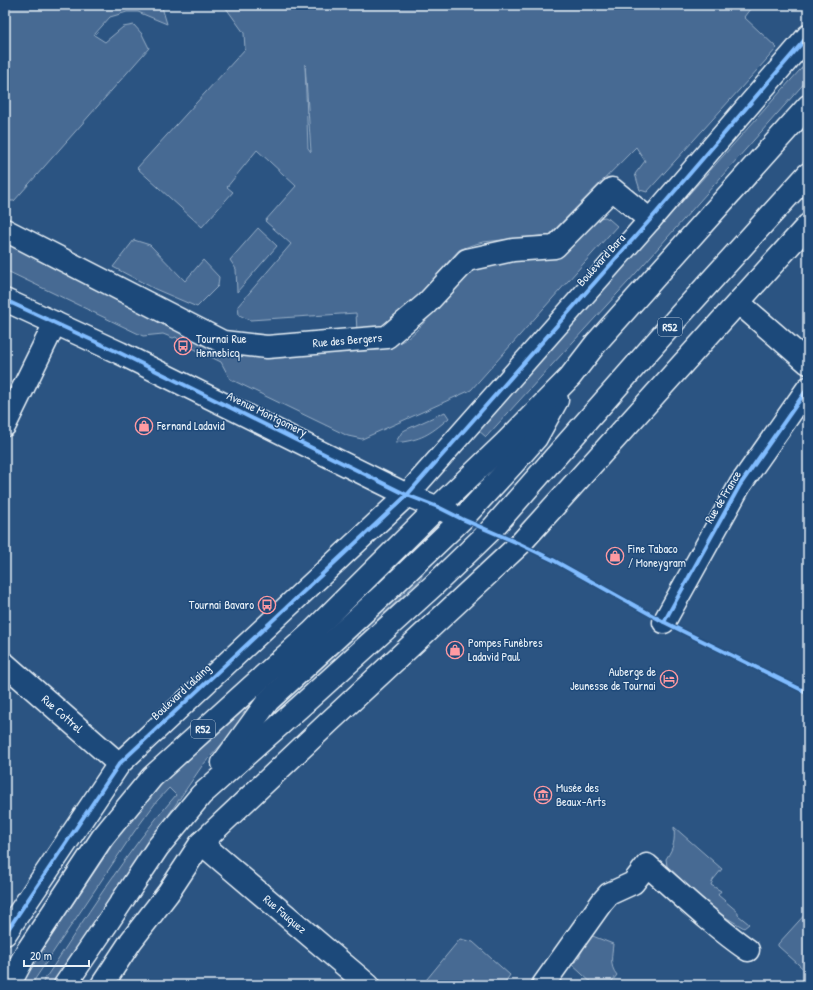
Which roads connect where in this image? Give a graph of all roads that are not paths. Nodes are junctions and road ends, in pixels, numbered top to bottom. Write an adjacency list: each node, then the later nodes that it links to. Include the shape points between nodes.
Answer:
1 (808, 36): 4 (street, Boulevard Bara)
2 (808, 106): 11 (street, R52, via 597,342)
3 (808, 174): 17 (street, R52)
4 (650, 220): 6 (street, Rue des Bergers, via 612,189 555,246 513,250 467,260 426,304 387,337 267,347 223,342); 14 (street, Boulevard Bara)
5 (808, 225): 8 (street)
6 (5, 230)
7 (5, 300): 9 (street, Avenue Montgomery)
8 (739, 303): 10 (street); 18 (street)
9 (55, 323): 13 (street); 14 (street, Avenue Montgomery)
10 (808, 363)
11 (570, 376): 15 (street, R52); 16 (street, R52, via 536,438)
12 (808, 388): 19 (street, Rue de France, via 740,485)
13 (5, 425)
14 (407, 495): 15 (street, Avenue Montgomery); 21 (street, Boulevard Lalaing)
15 (438, 507): 16 (street, Avenue Montgomery); 26 (street, R52, via 311,633 152,777 102,838 26,953)
16 (462, 519): 17 (street, Avenue Montgomery); 22 (street, R52, via 268,701)
17 (491, 530): 18 (street, Avenue Montgomery); 22 (street, R52, via 314,695)
18 (520, 544): 23 (street)
19 (664, 622)
20 (5, 664): 21 (street, Rue Cottrel)
21 (119, 764): 24 (street, Boulevard Lalaing)
22 (201, 795): 27 (street, R52, via 158,847)
23 (201, 843): 28 (street); 29 (street, Rue Fauquez)
24 (5, 934)
25 (748, 950): 30 (street, via 647,865 633,883 609,894 602,902)
26 (9, 985)
27 (65, 985)
28 (102, 985)
29 (368, 985)
30 (543, 985)

